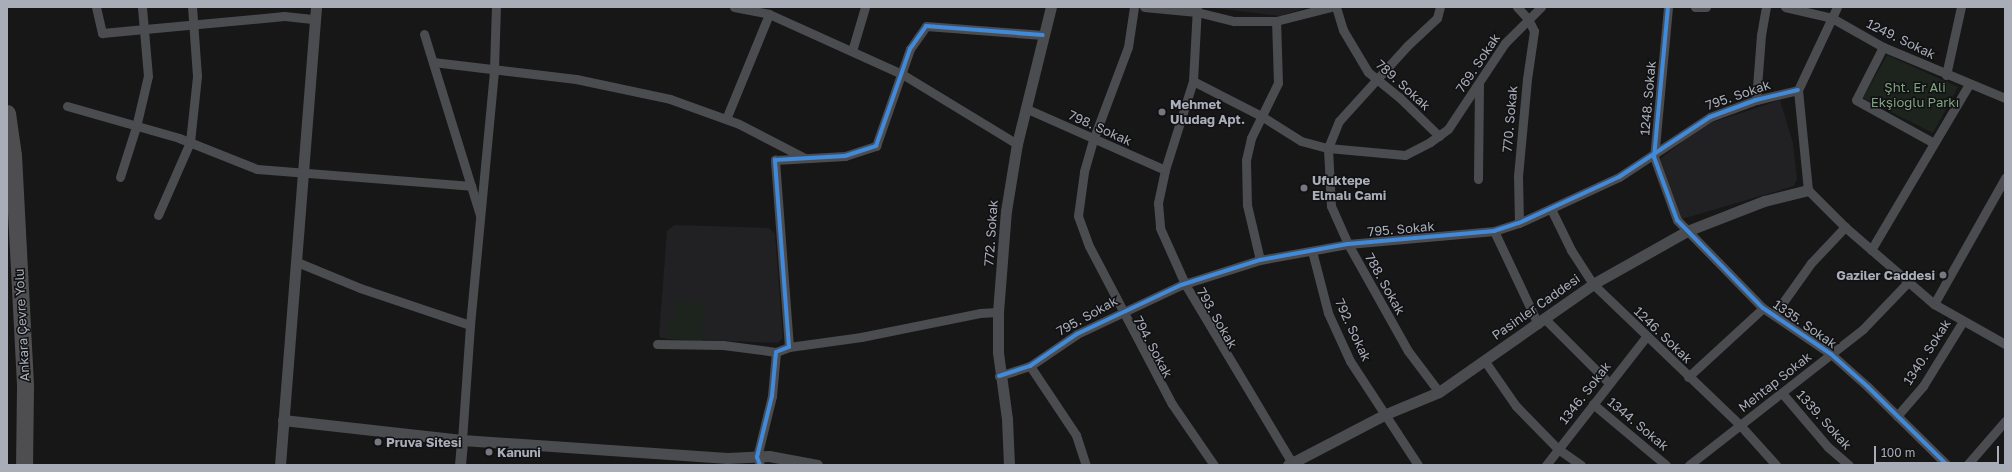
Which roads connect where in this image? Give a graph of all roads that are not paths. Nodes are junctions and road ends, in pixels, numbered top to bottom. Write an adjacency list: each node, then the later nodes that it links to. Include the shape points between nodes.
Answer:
1 (96, 7): 30 (street, via 102,33)
2 (142, 7): 30 (street)
3 (192, 7): 29 (street)
4 (316, 7): 26 (street)
5 (496, 7): 36 (street)
6 (734, 7): 24 (street)
7 (865, 7): 34 (street)
8 (1051, 7): 32 (street, 772. Sokak)
9 (1134, 7): 53 (street, 794. Sokak, via 1128,47)
10 (1144, 7): 23 (street)
11 (1332, 7): 28 (street)
12 (1336, 7): 40 (street, 789. Sokak, via 1343,30 1355,54)
13 (1440, 7): 40 (street, 788. Sokak, via 1437,18 1407,46)
14 (1517, 7): 27 (street)
15 (1541, 7): 27 (street, 769. Sokak)
16 (1668, 7): 58 (street, 1248. Sokak)
17 (1696, 7): 18 (street)
18 (1706, 7)
19 (1766, 7): 45 (street, via 1760,35)
20 (1785, 7): 25 (street, 1249. Sokak)
21 (1837, 7): 25 (street)
22 (1961, 7): 38 (street)
23 (1197, 10): 28 (street, via 1234,21); 39 (street, 793. Sokak)
24 (768, 14): 34 (street); 50 (street)
25 (1832, 18): 33 (street, 1249. Sokak); 43 (street)
26 (315, 19): 29 (street, via 284,16); 61 (street)
27 (1528, 19): 41 (street, 769. Sokak, via 1505,43); 70 (street, 770. Sokak, via 1534,31 1518,176)
28 (1276, 21): 49 (street, via 1278,83)
29 (193, 24): 30 (street); 54 (street, via 197,76)
30 (144, 29): 51 (street, via 148,76)
31 (424, 34): 35 (street)
32 (1043, 35): 37 (street, via 926,26 910,49); 47 (street, 772. Sokak)
33 (1883, 48): 38 (street, 1249. Sokak); 55 (street, via 1856,100)
34 (852, 51): 37 (street)
35 (433, 62): 36 (street); 65 (street)
36 (494, 69): 50 (street, via 576,79 670,99); 69 (street)
37 (902, 74): 56 (street); 59 (street, via 876,146 845,156)
38 (1946, 75): 42 (street, 1249. Sokak)
39 (1193, 81): 49 (street, 769. Sokak); 60 (street, 793. Sokak)
40 (1377, 81): 52 (street, 789. Sokak, via 1399,96); 57 (street, 788. Sokak, via 1339,121)
41 (1479, 84): 52 (street, 769. Sokak, via 1448,129); 64 (street)
42 (1969, 84): 44 (street, 1249. Sokak); 55 (street)
43 (1798, 90): 45 (street, 795. Sokak); 66 (street)
44 (2005, 98)
45 (1756, 100): 58 (street, 795. Sokak, via 1710,117)
46 (67, 106): 51 (street)
47 (1025, 108): 53 (street, 798. Sokak); 56 (street, 772. Sokak)
48 (7, 113): 113 (highway, Ankara Çevre Yolu, via 13,155 25,387)
49 (1264, 117): 57 (street, 769. Sokak, via 1301,141); 77 (street, via 1251,138 1246,160 1247,204)
50 (726, 119): 59 (street)
51 (136, 127): 54 (street); 62 (street)
52 (1439, 136): 57 (street, 769. Sokak, via 1405,155)
53 (1093, 140): 60 (street, 798. Sokak); 84 (street, 794. Sokak, via 1079,198 1078,216 1088,246)
54 (190, 142): 61 (street, via 257,169); 68 (street)
55 (1934, 143): 75 (street)
56 (1016, 144): 85 (street, 772. Sokak, via 1008,186)
57 (1328, 148): 74 (street, 788. Sokak, via 1331,206)
58 (1654, 157): 67 (street, 795. Sokak, via 1619,177); 73 (street, 1248. Sokak, via 1677,220)
59 (806, 158): 93 (street, via 775,160)
60 (1165, 170): 80 (street, 793. Sokak, via 1158,203 1160,228)
61 (303, 174): 65 (street); 78 (street)
62 (120, 177)
63 (2005, 178): 82 (street)
64 (1478, 179)
65 (471, 186): 69 (street)
66 (1808, 190): 71 (street); 73 (street, Pasinler Caddesi, via 1764,201)
67 (1551, 209): 70 (street, 795. Sokak); 81 (street, 1246. Sokak, via 1571,250)
68 (158, 215)
69 (482, 220): 89 (street)
70 (1519, 223): 72 (street, 795. Sokak)
71 (1845, 227): 75 (street); 86 (street, via 1811,263)
72 (1494, 231): 74 (street, 795. Sokak); 88 (street)
73 (1687, 231): 81 (street, Pasinler Caddesi); 83 (street, 1335. Sokak)
74 (1348, 244): 76 (street, 795. Sokak); 101 (street, 788. Sokak, via 1408,351)
75 (1871, 250): 79 (street)
76 (1312, 251): 77 (street, 795. Sokak); 104 (street, 792. Sokak, via 1328,314 1350,361)
77 (1260, 260): 80 (street, 795. Sokak)
78 (297, 262): 89 (street, via 360,288); 106 (street)
79 (1908, 282): 82 (street); 95 (street, Mehtap Sokak, via 1864,329)
80 (1185, 284): 84 (street, 795. Sokak); 112 (street, 793. Sokak)
81 (1593, 284): 88 (street, Pasinler Caddesi); 90 (street, 1246. Sokak)
82 (1934, 304): 87 (street)
83 (1763, 308): 86 (street, 1335. Sokak); 99 (street)
84 (1123, 311): 97 (street, 795. Sokak, via 1077,334); 119 (street, 794. Sokak, via 1172,404)
85 (998, 312): 93 (street, via 980,313 861,337); 98 (street, 772. Sokak)
86 (1774, 315): 95 (street, 1335. Sokak)
87 (1963, 320): 92 (street); 105 (street, 1340. Sokak, via 1923,386)
88 (1541, 321): 96 (street, Pasinler Caddesi); 100 (street)
89 (470, 325): 109 (street)
90 (1646, 337): 99 (street, 1246. Sokak); 100 (street, 1346. Sokak)
91 (657, 344): 94 (street, via 723,345)
92 (2005, 344)
93 (789, 347): 94 (street)
94 (776, 352): 111 (street, via 772,396)
95 (1832, 354): 102 (street, Mehtap Sokak); 105 (street, 1335. Sokak)
96 (1484, 360): 101 (street, Pasinler Caddesi); 110 (street, via 1516,406)
97 (1030, 366): 98 (street, 795. Sokak); 118 (street, via 1076,435)
98 (1000, 376): 117 (street, 772. Sokak, via 1007,419)
99 (1688, 377): 108 (street, 1246. Sokak)
100 (1609, 383): 103 (street, 1346. Sokak)
101 (1439, 392): 104 (street, Pasinler Caddesi)
102 (1782, 393): 108 (street, Mehtap Sokak); 126 (street, 1339. Sokak, via 1828,447)
103 (1593, 404): 110 (street, 1346. Sokak); 123 (street, 1344. Sokak)
104 (1386, 414): 112 (street, Pasinler Caddesi); 120 (street, 792. Sokak)
105 (1897, 416): 127 (street, 1335. Sokak)
106 (283, 420): 109 (street); 114 (street)
107 (2005, 420): 128 (street)
108 (1740, 425): 124 (street, Mehtap Sokak); 125 (street, 1246. Sokak)
109 (462, 440): 111 (street); 115 (street)
110 (1558, 449): 121 (street, 1346. Sokak); 122 (street)
111 (759, 461): 116 (street, via 788,458)
112 (1296, 463)
113 (24, 465)
114 (280, 465)
115 (460, 465)
116 (817, 465)
117 (1009, 465)
118 (1086, 465)
119 (1214, 465)
120 (1418, 465)
121 (1546, 465)
122 (1581, 465)
123 (1666, 465)
124 (1689, 465)
125 (1776, 465)
126 (1849, 465)
127 (1947, 465)
128 (1967, 465)

